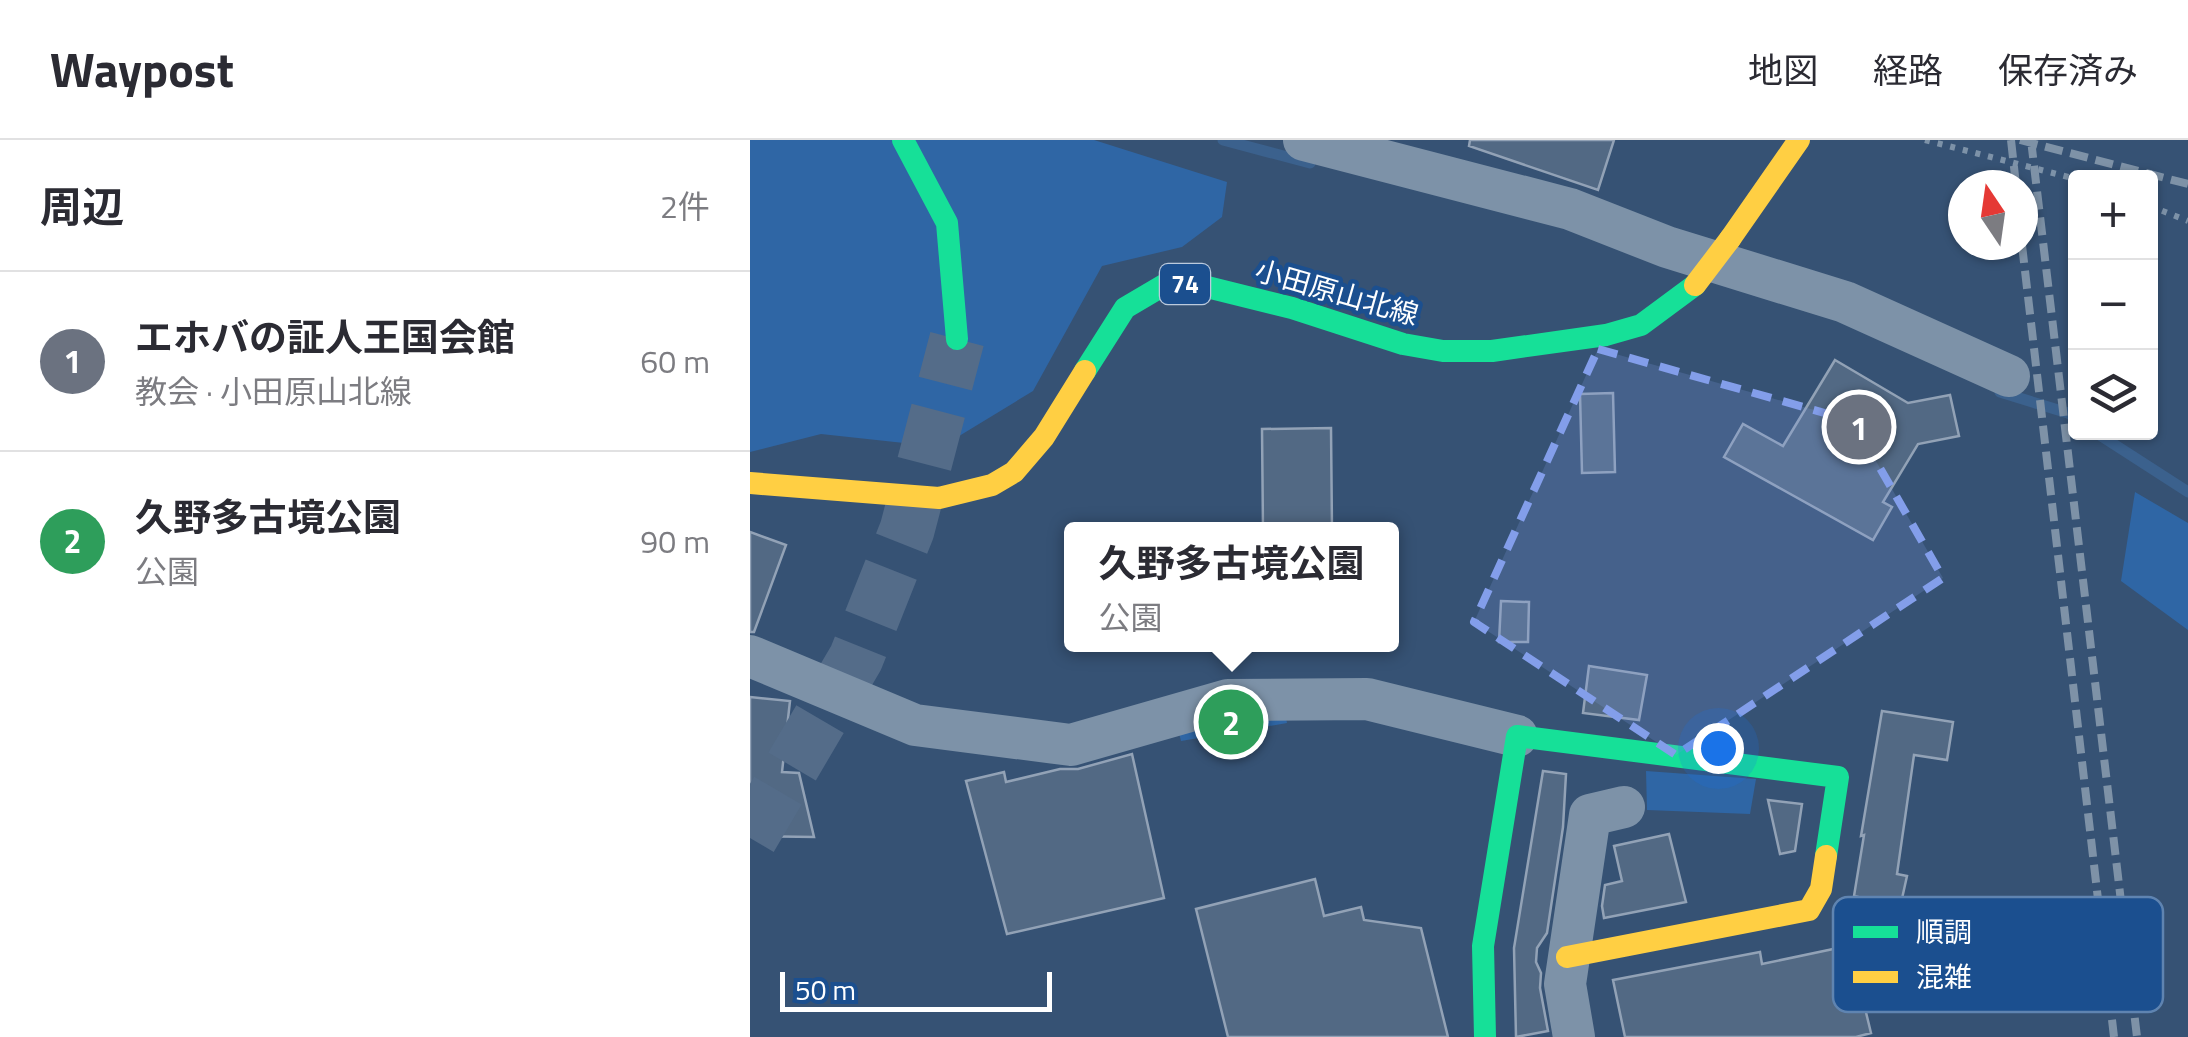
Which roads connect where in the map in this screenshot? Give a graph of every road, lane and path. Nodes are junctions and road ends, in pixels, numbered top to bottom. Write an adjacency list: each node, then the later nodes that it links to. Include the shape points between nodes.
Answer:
1 (903, 140): 8 (main road, via 947,223)
2 (1304, 140): 9 (street, via 1570,209 1667,248 1844,302)
3 (1799, 140): 10 (main road, 小田原山北線 / 74, bridge, via 1695,285 1641,325 1459,351 1403,344 1229,292 1164,285 1125,308 1044,438 1014,472 992,485 939,498)
4 (1925, 140): 5 (path)
5 (2068, 177)
6 (2158, 209): 7 (path)
7 (2188, 220)
8 (957, 338)
9 (2009, 376)
10 (750, 484)
11 (750, 656): 12 (street, via 915,725 1072,745 1228,700 1367,699)
12 (1517, 736): 14 (main road, via 1838,778 1822,889 1808,910); 15 (main road, via 1482,946)
13 (1624, 808): 14 (street, via 1590,815)
14 (1567, 957): 16 (street)
15 (1485, 1037)
16 (1574, 1037)

